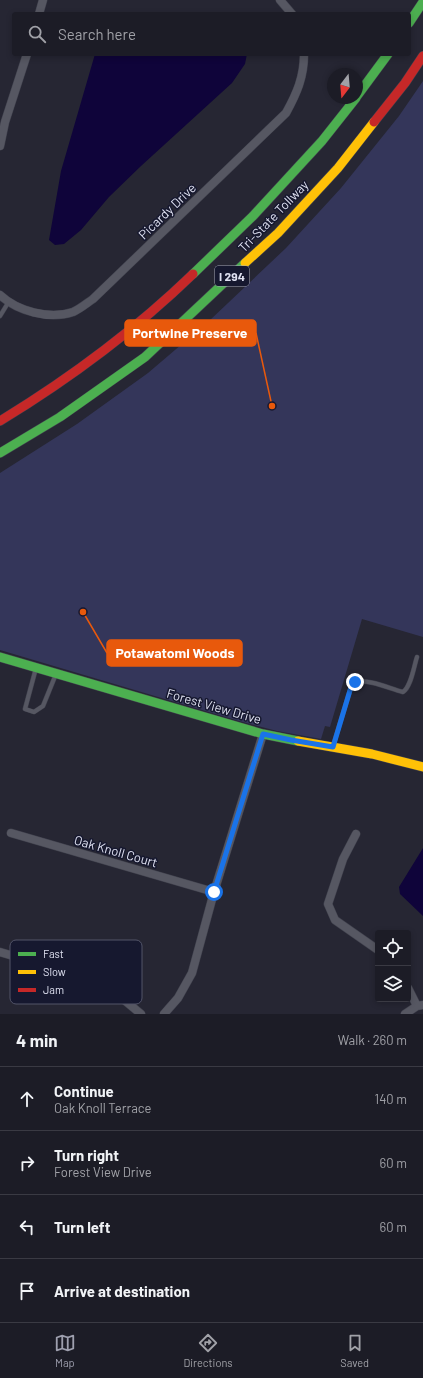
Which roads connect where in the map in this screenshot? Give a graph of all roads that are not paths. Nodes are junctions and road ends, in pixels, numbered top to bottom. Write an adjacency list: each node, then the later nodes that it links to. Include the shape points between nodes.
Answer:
1 (43, 0): 4 (street)
2 (280, 0): 5 (street)
3 (423, 2): 6 (main road)
4 (40, 12)
5 (290, 12)
6 (411, 20)
7 (26, 56): 13 (street)
8 (304, 56): 15 (street, Picardy Drive, via 304,69 298,91 286,113 94,298 73,312 54,315 31,312)
9 (387, 56): 11 (main road, Tri-State Tollway / I 294)
10 (423, 56): 18 (main road, Tri-State Tollway / I 294, via 338,168 278,233 145,357 60,417)
11 (363, 88)
12 (351, 104): 17 (main road, Tri-State Tollway / I 294, via 322,142 252,216 172,293 106,348)
13 (0, 146)
14 (0, 296): 15 (street, Picardy Drive)
15 (8, 303): 16 (lane)
16 (0, 316)
17 (0, 421)
18 (0, 453)
19 (0, 657): 21 (main road, Forest View Drive)
20 (417, 657): 24 (lane, via 409,684 403,692 372,683 355,682 351,687)
21 (36, 668): 22 (main road, Forest View Drive); 22 (lane, via 25,709 34,712 43,706)
22 (56, 674): 23 (main road, Forest View Drive)
23 (263, 734): 24 (main road, Forest View Drive); 28 (street)
24 (333, 747): 25 (main road, Forest View Drive, via 389,757)
25 (423, 767)
26 (11, 832): 28 (street, Oak Knoll Court)
27 (356, 834): 29 (street, via 342,859 328,904 335,920)
28 (214, 892): 36 (street, via 192,973 178,998)
29 (375, 948)
30 (0, 952): 31 (street)
31 (10, 955)
32 (411, 992): 34 (street)
33 (129, 1004): 35 (street)
34 (420, 1006): 37 (street)
35 (141, 1014)
36 (164, 1014)
37 (405, 1014)

